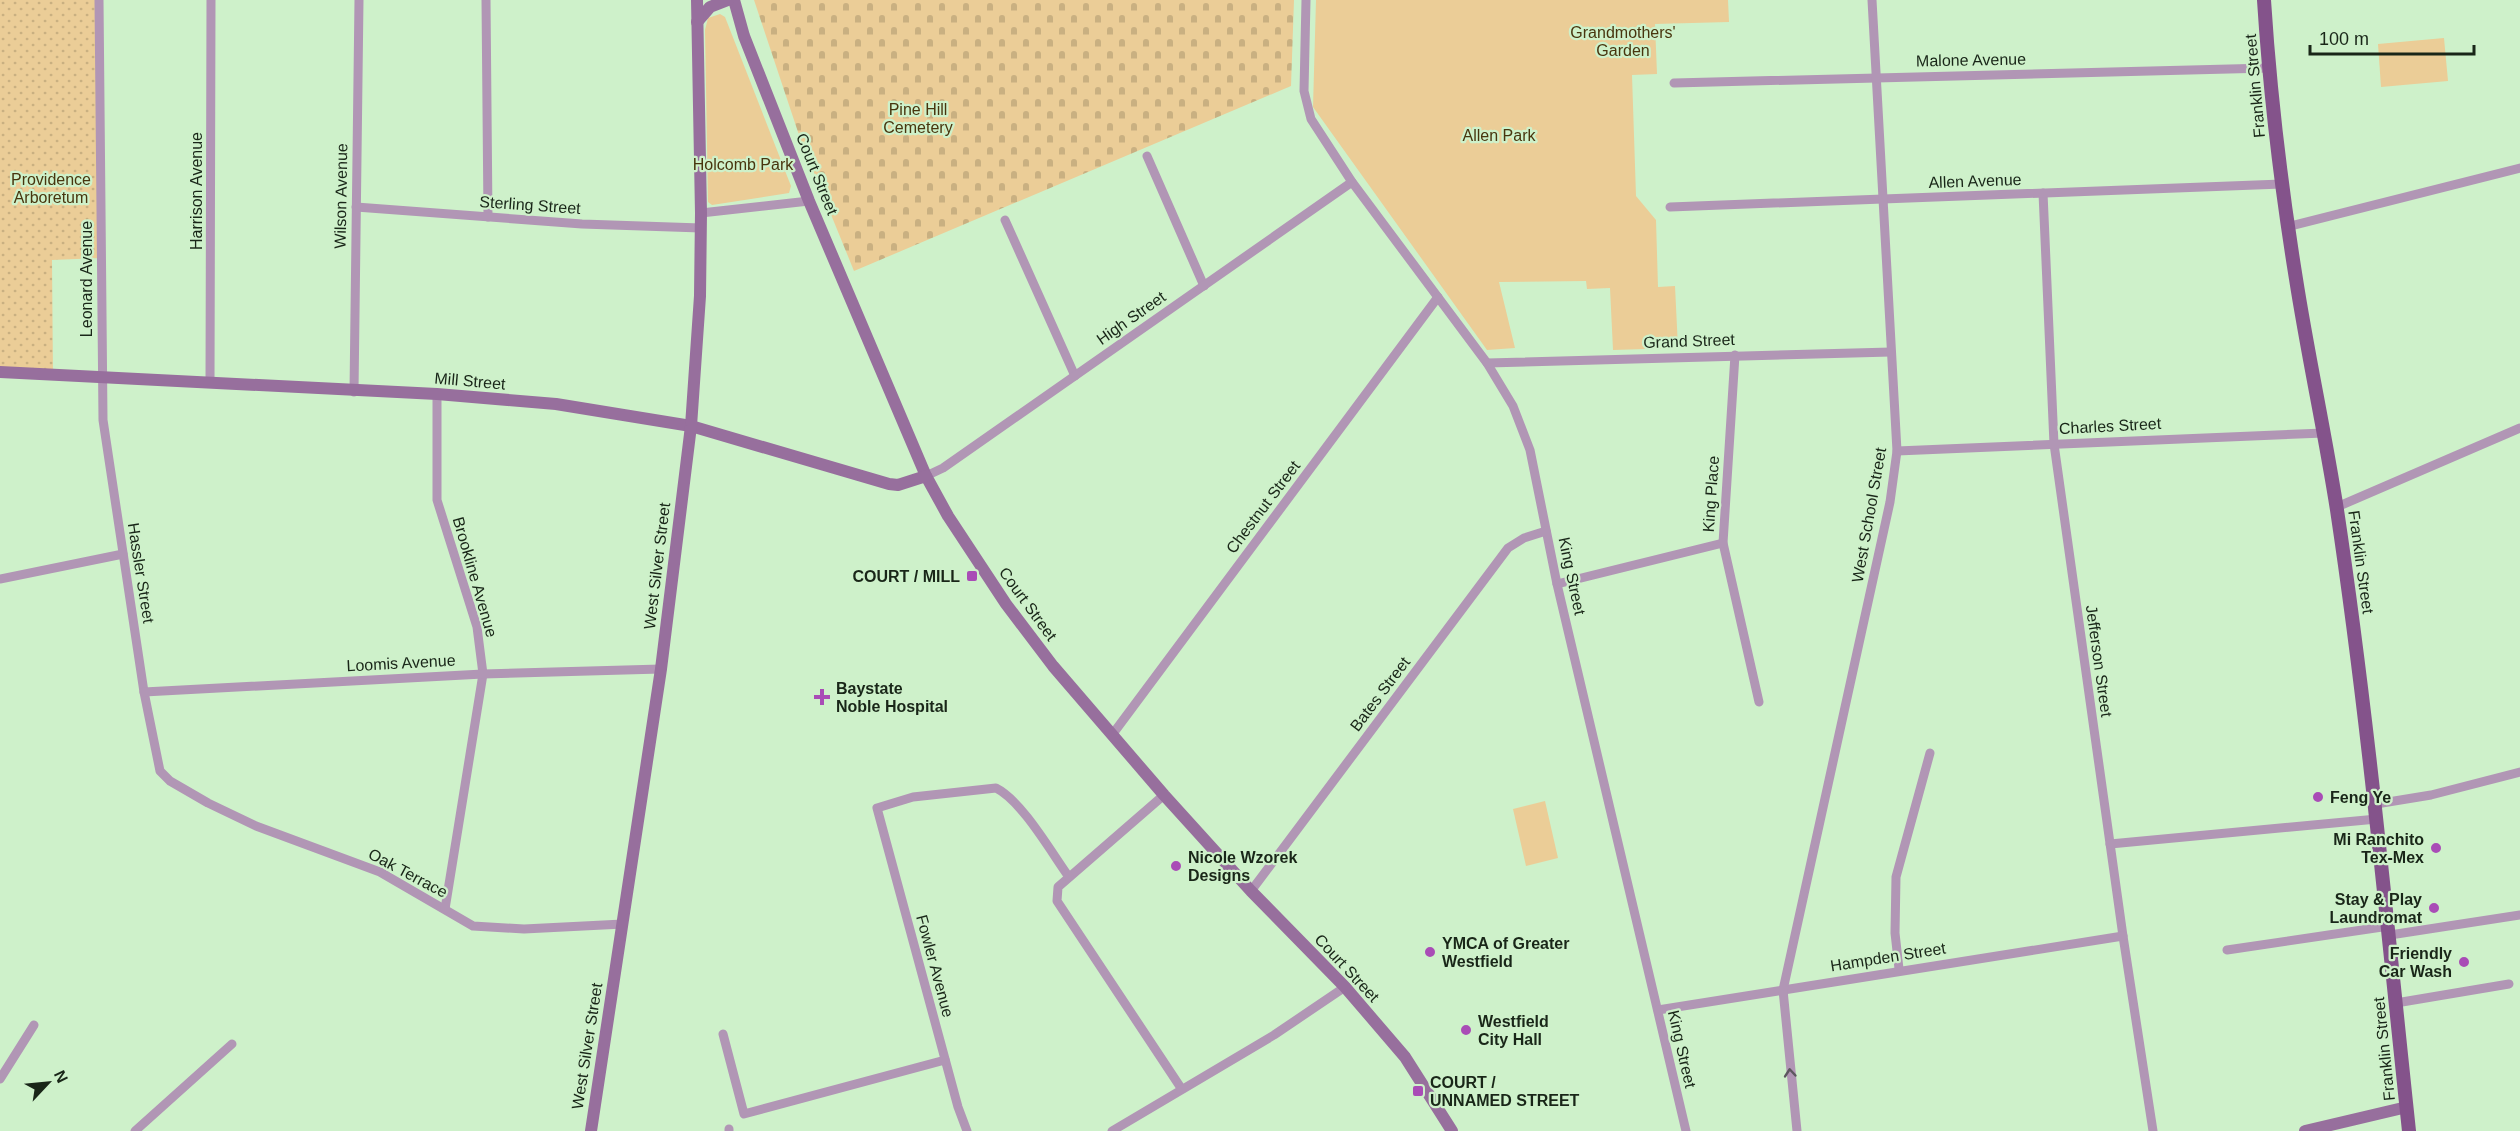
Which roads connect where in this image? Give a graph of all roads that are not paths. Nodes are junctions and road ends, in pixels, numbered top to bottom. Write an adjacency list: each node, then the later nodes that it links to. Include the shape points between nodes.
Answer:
1 (99, 0): 36 (street, Leonard Avenue)
2 (211, 0): 37 (street, Harrison Avenue)
3 (359, 0): 22 (street, Wilson Avenue)
4 (486, 0): 25 (street)
5 (697, 0): 11 (main road, West Silver Street)
6 (728, 0): 11 (main road, via 710,7)
7 (734, 0): 21 (main road, Court Street, via 744,36)
8 (1306, 0): 17 (street, King Street, via 1304,83 1311,119)
9 (1872, 0): 13 (street, West School Street)
10 (2265, 0): 12 (main road, Franklin Street)
11 (697, 23): 24 (main road, West Silver Street)
12 (2269, 68): 13 (street, Malone Avenue); 18 (main road, Franklin Street)
13 (1877, 78): 14 (street, Malone Avenue); 20 (street, West School Street)
14 (1674, 83)
15 (1147, 156): 29 (street)
16 (2520, 168): 27 (street)
17 (1353, 182): 29 (street, High Street); 30 (street, King Street)
18 (2282, 184): 19 (street, Allen Avenue); 27 (main road, Franklin Street)
19 (2043, 193): 20 (street, Allen Avenue); 43 (street, Jefferson Street)
20 (1883, 199): 23 (street, Allen Avenue); 31 (street, West School Street)
21 (809, 201): 24 (street); 45 (main road, Court Street)
22 (356, 207): 25 (street, Sterling Street); 38 (street, Wilson Avenue)
23 (1670, 207)
24 (701, 213): 28 (main road, West Silver Street)
25 (488, 217): 28 (street, Sterling Street)
26 (1005, 220): 35 (street)
27 (2288, 226): 42 (main road, Franklin Street)
28 (701, 228): 40 (main road, West Silver Street)
29 (1204, 286): 35 (street, High Street)
30 (1438, 297): 33 (street, King Street); 56 (street, Chestnut Street)
31 (1891, 352): 32 (street, Grand Street); 44 (street, West School Street)
32 (1735, 355): 33 (street, Grand Street); 48 (street, King Place)
33 (1487, 363): 47 (street, King Street, via 1513,406 1530,450)
34 (0, 372): 36 (main road, Mill Street)
35 (1075, 376): 45 (street, High Street)
36 (102, 378): 37 (main road, Mill Street); 49 (street, Hassler Street, via 103,420)
37 (210, 383): 38 (main road, Mill Street)
38 (354, 392): 39 (main road, Mill Street)
39 (437, 394): 40 (main road, Mill Street, via 556,404); 53 (street, Brookline Avenue, via 437,500 477,627)
40 (691, 426): 45 (main road, Mill Street, via 890,484); 52 (main road, West Silver Street)
41 (2520, 428): 46 (street)
42 (2324, 433): 43 (street, Charles Street); 46 (main road, Franklin Street)
43 (2054, 444): 44 (street, Charles Street); 63 (street, Jefferson Street)
44 (1898, 451): 75 (street, West School Street)
45 (926, 476): 56 (main road, Court Street, via 1011,611)
46 (2337, 507): 61 (main road, Franklin Street)
47 (1546, 531): 51 (street, King Street); 65 (street, Bates Street, via 1508,548)
48 (1723, 543): 51 (street); 55 (street, King Place)
49 (123, 554): 50 (street); 54 (street, Hassler Street)
50 (0, 579)
51 (1557, 584): 77 (street, King Street)
52 (661, 669): 53 (street, Loomis Avenue); 68 (main road, West Silver Street)
53 (483, 674): 54 (street, Loomis Avenue); 66 (street, Brookline Avenue)
54 (144, 692): 58 (street, Hassler Street)
55 (1760, 702)
56 (1112, 735): 60 (main road, Court Street)
57 (1930, 753): 72 (street, via 1896,877 1894,933)
58 (160, 771): 66 (street, Oak Terrace, via 208,803 256,826 380,872)
59 (2520, 772): 61 (street, via 2431,795)
60 (1164, 795): 64 (street); 65 (main road, Court Street)
61 (2376, 804): 62 (main road, Franklin Street)
62 (2378, 819): 63 (street); 69 (main road, Franklin Street)
63 (2110, 844): 70 (street, Jefferson Street)
64 (1069, 877): 81 (street, Fowler Avenue, via 1004,792 986,788 949,792 877,808); 83 (street, via 1058,887 1057,901)
65 (1251, 891): 74 (main road, Court Street)
66 (445, 909): 68 (street, Oak Terrace, via 473,926 524,929)
67 (2520, 915): 69 (street)
68 (623, 924): 86 (main road, West Silver Street)
69 (2389, 931): 71 (street); 76 (main road, Franklin Street)
70 (2123, 936): 72 (street, Hampden Street); 92 (street, Jefferson Street)
71 (2228, 950)
72 (1899, 969): 75 (street, Hampden Street)
73 (2509, 984): 76 (street)
74 (1345, 987): 83 (street, via 1274,1035); 89 (main road, Court Street, via 1405,1057)
75 (1783, 990): 77 (street, Hampden Street); 91 (street, West School Street, one-way to 75)
76 (2396, 1003): 84 (main road, Franklin Street)
77 (1658, 1010): 90 (street, King Street)
78 (34, 1025): 82 (street)
79 (723, 1034): 81 (street, via 744,1114)
80 (232, 1044): 85 (street)
81 (945, 1060): 87 (street, Fowler Avenue)
82 (0, 1079)
83 (1181, 1088): 88 (street)
84 (2407, 1107): 93 (main road); 94 (main road, Franklin Street)
85 (135, 1131)
86 (591, 1131)
87 (967, 1131)
88 (1112, 1131)
89 (1452, 1131)
90 (1686, 1131)
91 (1797, 1131)
92 (2153, 1131)
93 (2305, 1131)
94 (2409, 1131)

